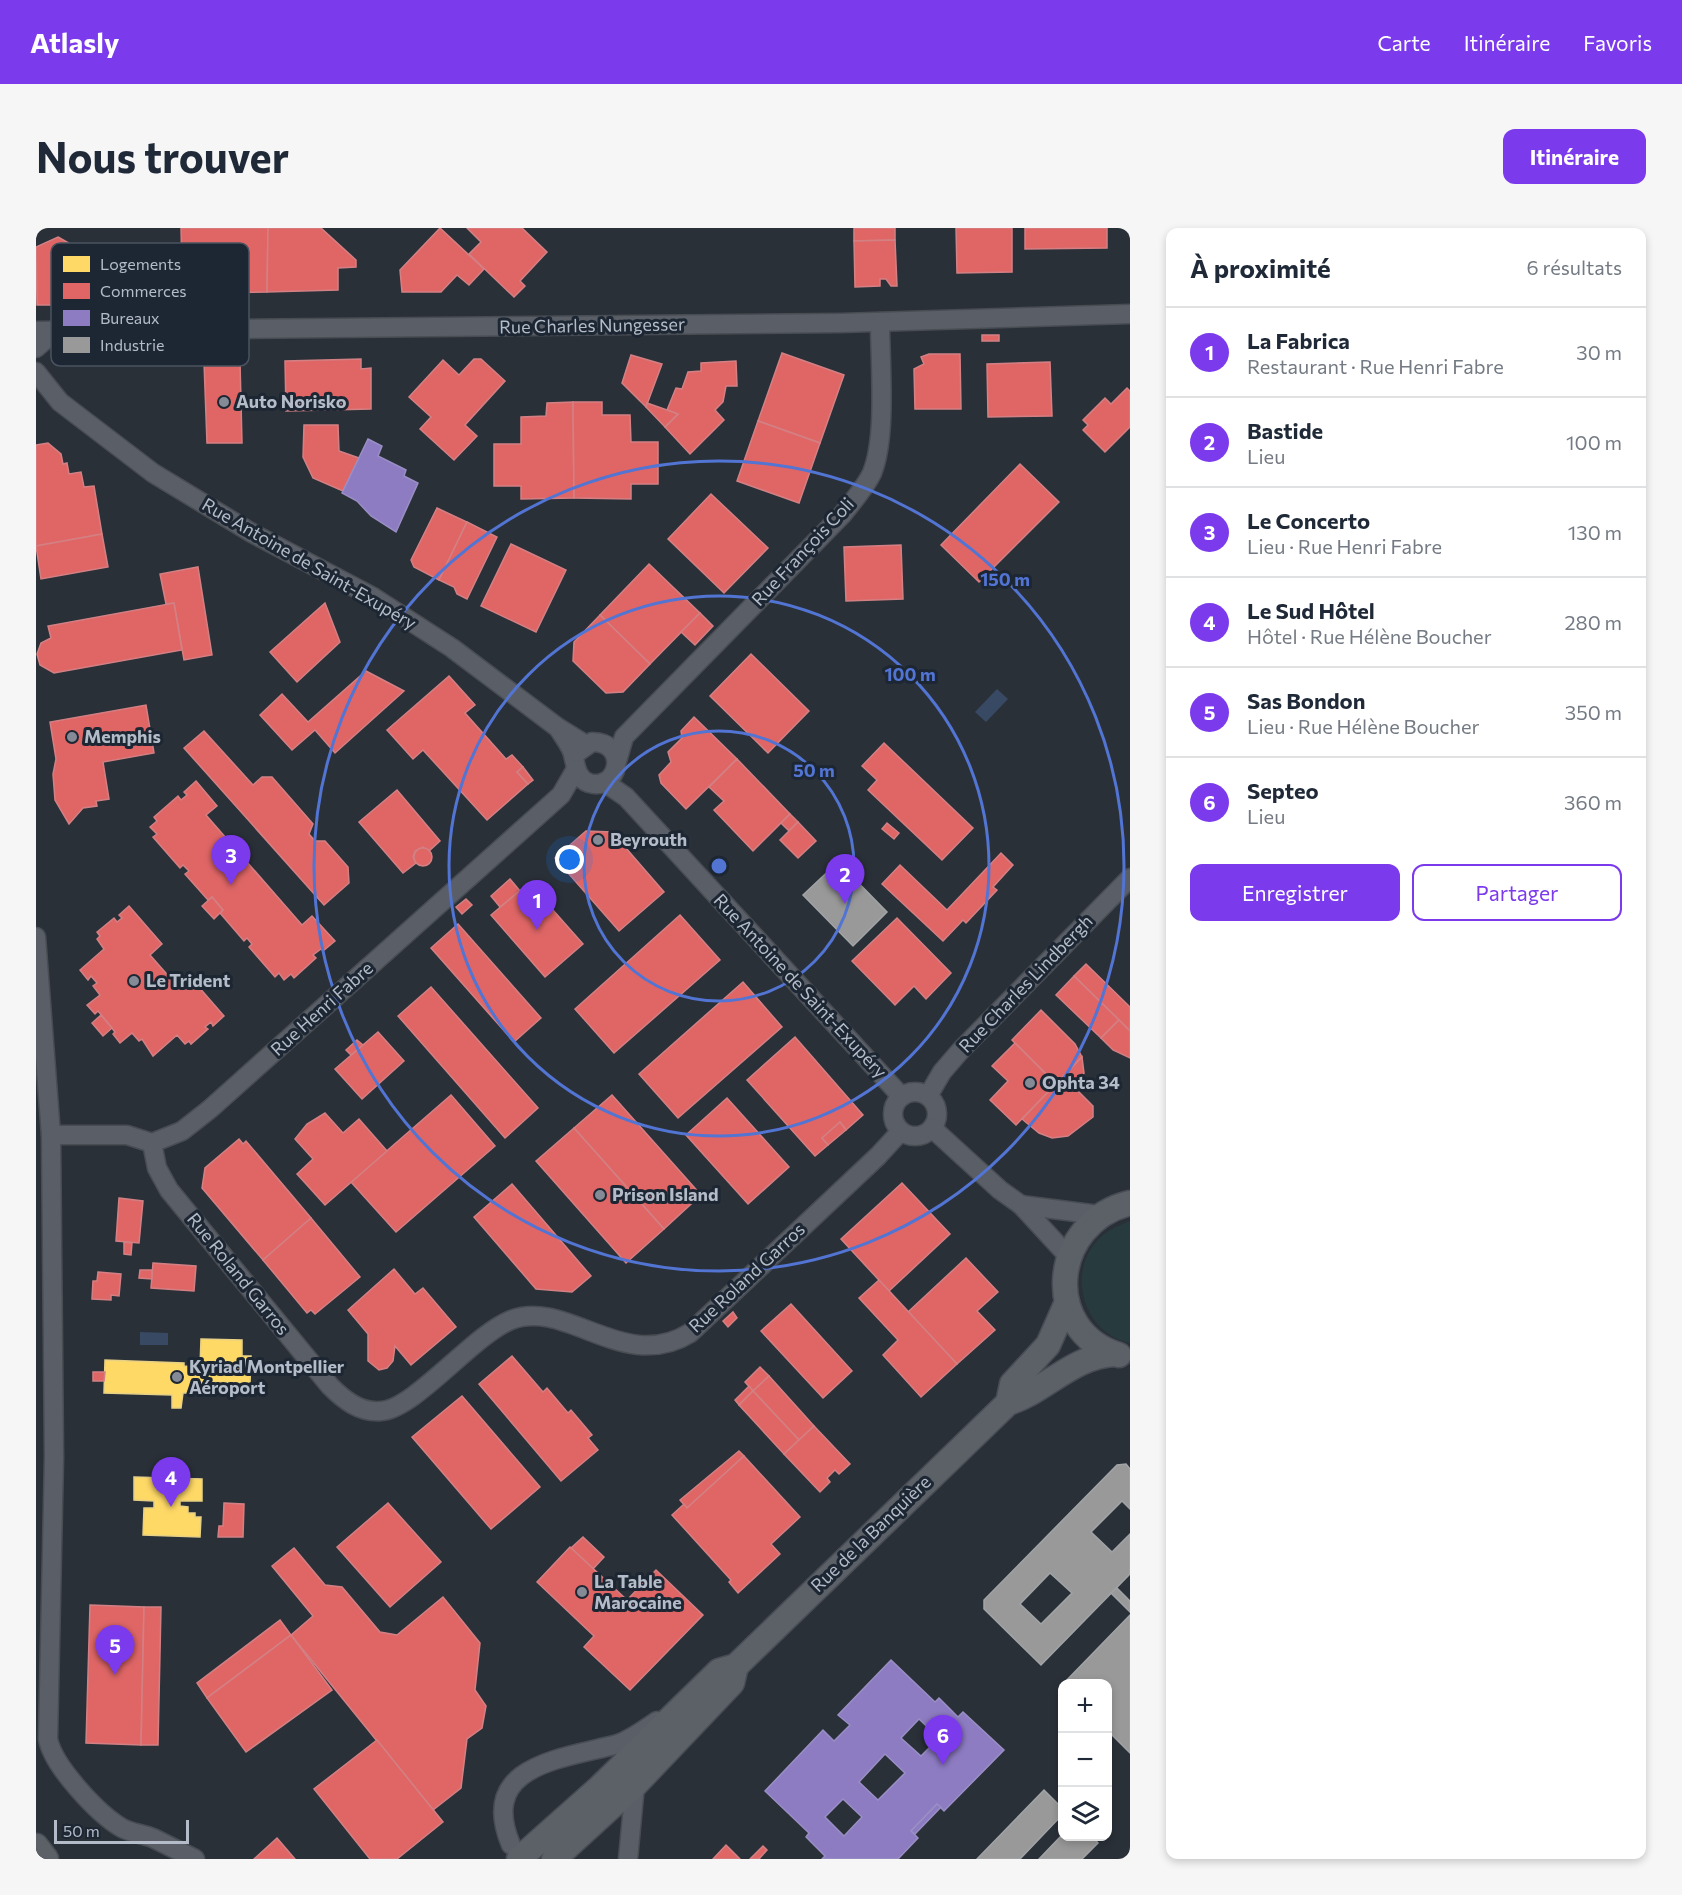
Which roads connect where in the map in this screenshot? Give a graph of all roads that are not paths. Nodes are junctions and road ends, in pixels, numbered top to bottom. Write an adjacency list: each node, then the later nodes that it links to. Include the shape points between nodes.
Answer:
1 (1130, 314): 2 (street, Rue Charles Nungesser)
2 (880, 322): 3 (street, Rue Charles Nungesser); 10 (street, Rue François Coli, via 879,437 871,475 842,515)
3 (249, 330)
4 (45, 332): 5 (street, Rue Charles Nungesser)
5 (36, 348)
6 (36, 372): 8 (street, Rue Antoine de Saint-Exupéry)
7 (36, 396): 8 (street, Rue Antoine de Saint-Exupéry)
8 (60, 402): 9 (street, Rue Antoine de Saint-Exupéry, via 153,473 252,533 373,597 452,648)
9 (557, 727): 11 (street, Rue Antoine de Saint-Exupéry); 13 (street, Rue Antoine de Saint-Exupéry, via 571,749)
10 (624, 737): 11 (street); 12 (street, Rue François Coli)
11 (592, 744): 12 (street, via 611,749); 13 (street, via 577,755)
12 (617, 764): 14 (street, via 610,779); 16 (street, Rue Antoine de Saint-Exupéry)
13 (575, 765): 14 (street, via 579,775); 15 (street, Rue Henri Fabre)
14 (597, 783): 15 (street, Rue Henri Fabre); 16 (street, Rue Antoine de Saint-Exupéry)
15 (561, 795): 24 (street, Rue Henri Fabre, via 210,1108 182,1131)
16 (626, 797): 19 (street, Rue Antoine de Saint-Exupéry)
17 (1130, 878): 20 (street, Rue Charles Lindbergh, via 961,1050)
18 (36, 937): 23 (street)
19 (901, 1096): 20 (street, via 915,1092); 22 (street, via 893,1114)
20 (928, 1096): 21 (street, via 937,1114)
21 (932, 1128): 22 (street, via 921,1135); 26 (street)
22 (901, 1131): 24 (street, Rue Roland Garros, via 690,1333 673,1343 649,1347 541,1316 524,1316 495,1328 404,1403 382,1411 362,1409 344,1400 330,1386 169,1190 157,1168)
23 (51, 1135): 24 (street, via 127,1135); 38 (street, via 54,1457 48,1739 57,1761 107,1818)
24 (152, 1143)
25 (1130, 1203): 27 (main road)
26 (1021, 1205): 27 (street); 28 (street)
27 (1099, 1215): 28 (main road, via 1080,1233)
28 (1068, 1256): 29 (main road)
29 (1067, 1302): 30 (main road, via 1085,1333); 31 (main road, Rue de la Banquière, via 1048,1345 1012,1384)
30 (1122, 1356): 31 (main road, Rue de la Banquière, via 1098,1355 1080,1362 1027,1396)
31 (1008, 1402): 32 (main road, Rue de la Banquière)
32 (736, 1666): 33 (main road, Rue de la Banquière, via 719,1671); 34 (main road, Rue de la Banquière, via 732,1683)
33 (665, 1722): 36 (main road, Rue de la Banquière, via 599,1788); 36 (street, via 658,1720 620,1743 554,1760 525,1772 512,1784 504,1804 504,1827)
34 (635, 1785): 39 (main road, Rue de la Banquière); 40 (street)
35 (36, 1846): 37 (main road)
36 (515, 1852)
37 (46, 1859)
38 (195, 1859)
39 (554, 1859)
40 (628, 1859)

